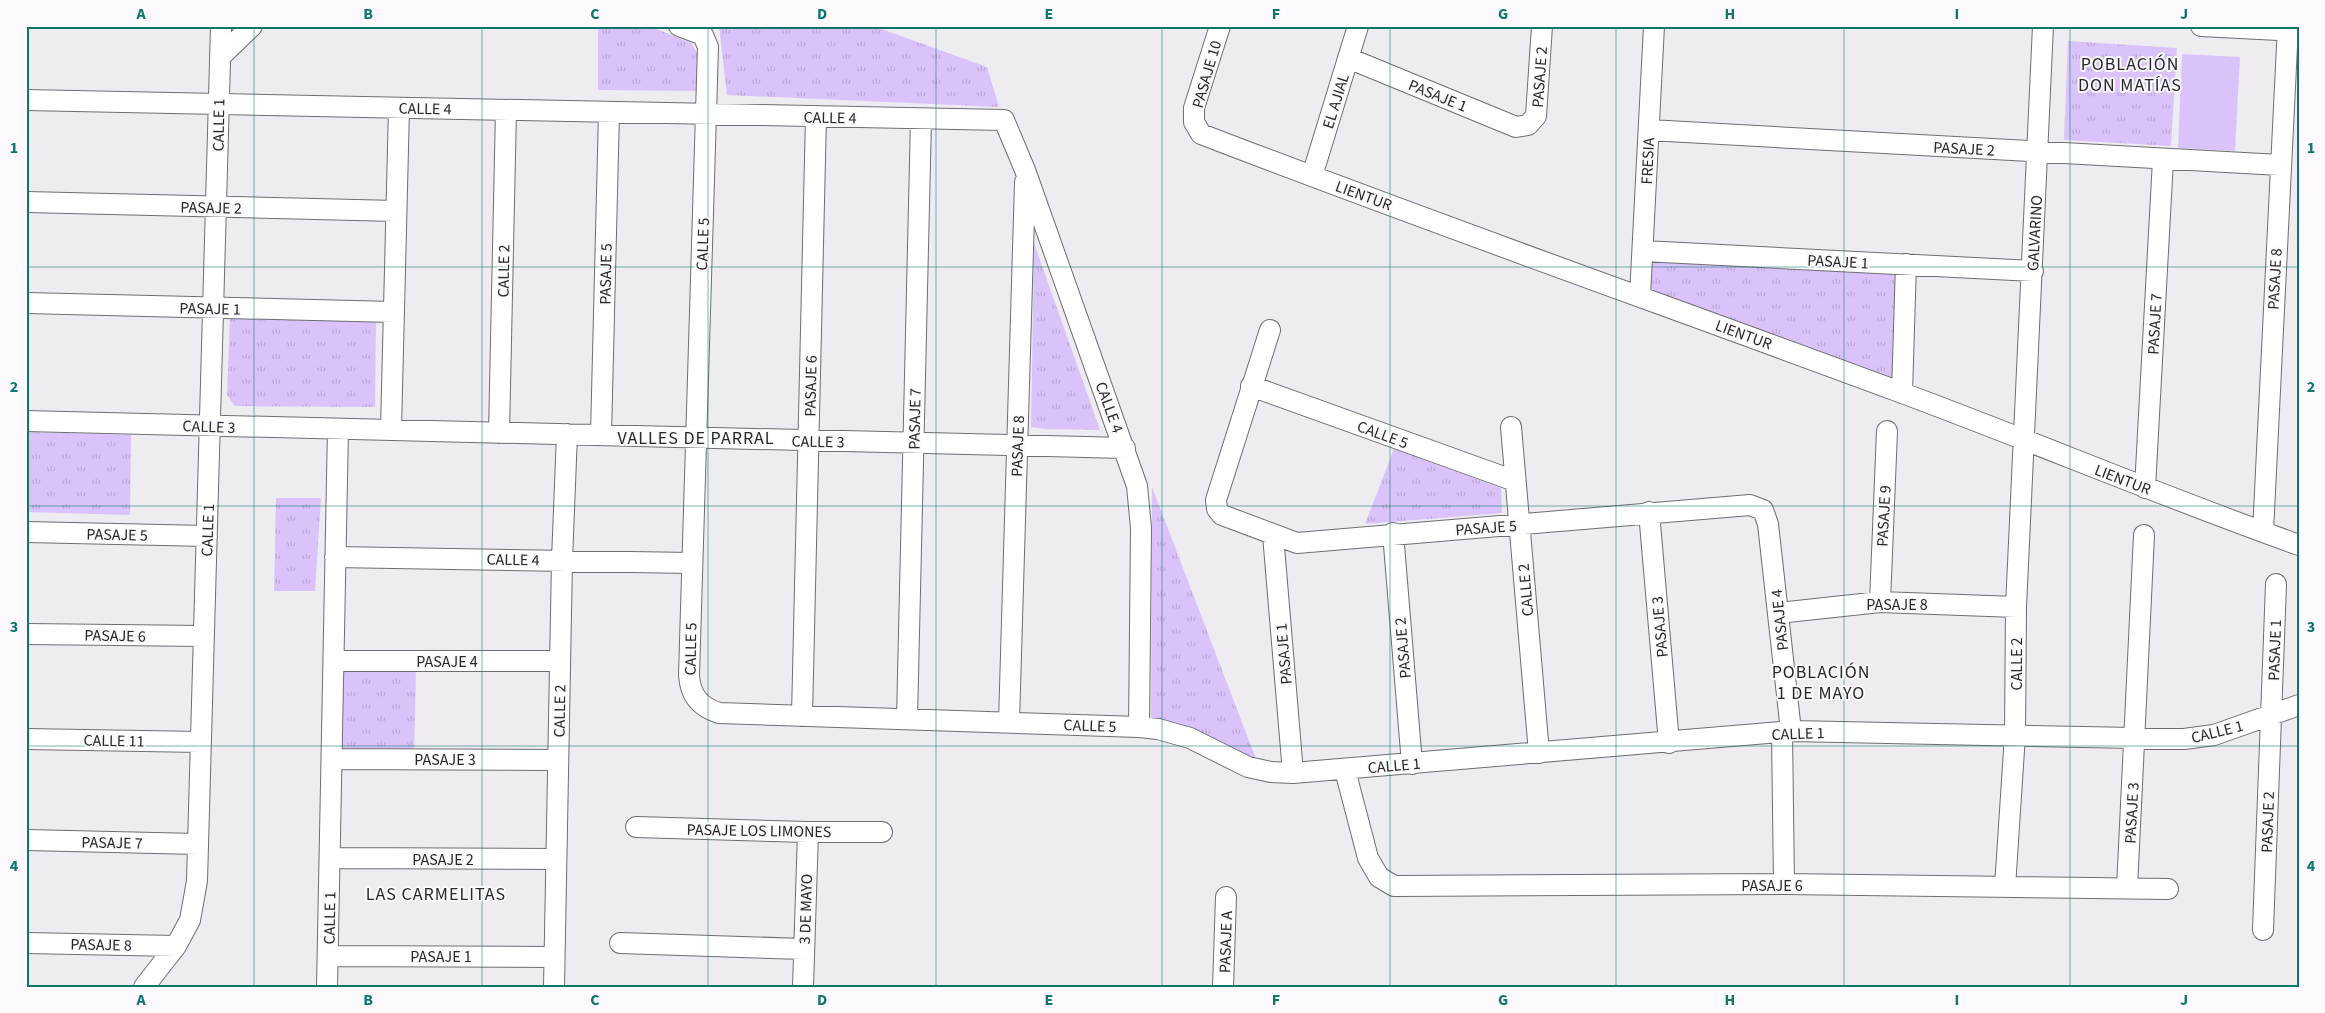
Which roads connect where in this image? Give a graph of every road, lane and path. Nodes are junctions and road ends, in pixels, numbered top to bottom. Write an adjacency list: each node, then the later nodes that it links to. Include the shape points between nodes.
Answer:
1 (221, 26): 11 (street, CALLE 1)
2 (252, 26): 11 (street)
3 (679, 26): 18 (street, CALLE 5, via 703,35 708,47)
4 (1220, 26): 21 (street, PASAJE 10, via 1194,108)
5 (1358, 26): 12 (street, EL AJIAL)
6 (1542, 26): 22 (street, PASAJE 2, via 1536,116)
7 (1654, 26): 23 (street, FRESIA)
8 (2043, 26): 24 (street, GALVARINO)
9 (2201, 26): 10 (street)
10 (2292, 29): 26 (street, PASAJE 8)
11 (220, 57): 14 (street, CALLE 1)
12 (1348, 58): 22 (street, PASAJE 1, via 1516,127); 28 (street, EL AJIAL)
13 (26, 100): 14 (street, CALLE 4)
14 (218, 104): 15 (street, CALLE 4); 30 (street, CALLE 1)
15 (398, 108): 16 (street, CALLE 4); 31 (street)
16 (506, 110): 17 (street, CALLE 4); 48 (street, CALLE 2)
17 (608, 112): 18 (street, CALLE 4); 50 (street, PASAJE 5)
18 (706, 114): 19 (street, CALLE 4); 51 (street, CALLE 5)
19 (816, 116): 20 (street, CALLE 4); 52 (street, PASAJE 6)
20 (920, 118): 27 (street, CALLE 4, via 1004,120); 54 (street, PASAJE 7)
21 (1194, 122): 28 (street, LIENTUR, via 1201,134)
22 (1528, 125)
23 (1649, 130): 24 (street, PASAJE 2); 32 (street, FRESIA)
24 (2038, 153): 25 (street, PASAJE 2); 34 (street, GALVARINO)
25 (2163, 160): 26 (street, PASAJE 2); 58 (street, PASAJE 7)
26 (2280, 165): 63 (street, PASAJE 8)
27 (1025, 170): 55 (street, PASAJE 8); 56 (street, CALLE 4)
28 (1312, 176): 35 (street, LIENTUR)
29 (26, 202): 30 (street, PASAJE 2)
30 (216, 207): 31 (street, PASAJE 2); 37 (street, CALLE 1)
31 (396, 211): 38 (street)
32 (1643, 251): 33 (street, PASAJE 1); 35 (street, FRESIA)
33 (1906, 264): 34 (street, PASAJE 1); 41 (street)
34 (2033, 271): 53 (street, GALVARINO)
35 (1640, 296): 41 (street, LIENTUR)
36 (26, 303): 37 (street, PASAJE 1)
37 (213, 308): 38 (street, PASAJE 1); 43 (street, CALLE 1)
38 (394, 312): 46 (street)
39 (1270, 330): 40 (street)
40 (1251, 386): 57 (street, CALLE 5); 65 (street, PASAJE 5, via 1216,500 1217,508 1222,515)
41 (1902, 393): 53 (street, LIENTUR)
42 (26, 421): 43 (street, CALLE 3)
43 (211, 426): 45 (street, CALLE 3); 67 (street, CALLE 1)
44 (1511, 427): 57 (street, CALLE 2)
45 (338, 429): 46 (street, CALLE 3); 69 (street, CALLE 1)
46 (391, 430): 48 (street, CALLE 3)
47 (1887, 431): 73 (street, PASAJE 9)
48 (499, 433): 49 (street, CALLE 3)
49 (567, 434): 50 (street, CALLE 3); 70 (street, CALLE 2)
50 (601, 435): 51 (street, CALLE 3)
51 (696, 438): 52 (street, CALLE 3); 71 (street, CALLE 5)
52 (809, 440): 54 (street, CALLE 3); 81 (street, PASAJE 6)
53 (2024, 440): 58 (street, LIENTUR); 74 (street, CALLE 2)
54 (913, 443): 55 (street, CALLE 3); 83 (street, PASAJE 7)
55 (1017, 445): 56 (street, CALLE 3); 84 (street, PASAJE 8)
56 (1125, 448): 85 (street, CALLE 4, via 1141,508)
57 (1515, 481): 61 (street, CALLE 2)
58 (2145, 488): 63 (street, LIENTUR)
59 (1763, 510): 60 (street, PASAJE 5, via 1750,505); 75 (street, PASAJE 4, via 1768,524)
60 (1650, 512): 61 (street, PASAJE 5); 91 (street, PASAJE 3)
61 (1519, 524): 64 (street, PASAJE 5); 92 (street, CALLE 2)
62 (26, 532): 67 (street, PASAJE 5)
63 (2263, 532): 68 (street, LIENTUR)
64 (1393, 533): 65 (street, PASAJE 5, via 1297,543); 95 (street, PASAJE 2)
65 (1273, 535): 97 (street, PASAJE 1)
66 (2144, 535): 88 (street)
67 (207, 536): 77 (street, CALLE 1)
68 (2299, 545)
69 (336, 557): 70 (street, CALLE 4); 78 (street, CALLE 1)
70 (562, 560): 71 (street, CALLE 4); 79 (street, CALLE 2)
71 (691, 563): 81 (street, CALLE 5, via 689,675 697,700 719,713)
72 (2276, 584): 82 (street, PASAJE 1)
73 (1880, 602): 74 (street, PASAJE 8); 75 (street, PASAJE 8)
74 (2016, 607): 87 (street, CALLE 2)
75 (1778, 613): 86 (street, PASAJE 4)
76 (26, 634): 77 (street, PASAJE 6)
77 (204, 636): 90 (street, CALLE 1)
78 (334, 661): 79 (street, PASAJE 4); 93 (street, CALLE 1)
79 (560, 661): 94 (street, CALLE 2)
80 (2299, 706): 82 (street, CALLE 1)
81 (802, 716): 83 (street, CALLE 5)
82 (2271, 716): 88 (street, CALLE 1, via 2200,738); 110 (street, PASAJE 2)
83 (907, 719): 84 (street, CALLE 5)
84 (1009, 722): 85 (street, CALLE 5)
85 (1139, 727): 97 (street, CALLE 5, via 1190,738 1248,767)
86 (1786, 732): 87 (street, CALLE 1); 91 (street, CALLE 1); 105 (street, PASAJE 4)
87 (2015, 734): 88 (street, CALLE 1); 106 (street, CALLE 2)
88 (2134, 737): 107 (street, PASAJE 3)
89 (26, 739): 90 (street, CALLE 11)
90 (201, 742): 102 (street, CALLE 1)
91 (1669, 743): 92 (street, CALLE 1)
92 (1539, 753): 95 (street, CALLE 1)
93 (332, 759): 94 (street, PASAJE 3); 103 (street, CALLE 1)
94 (558, 760): 104 (street, CALLE 2)
95 (1412, 764): 96 (street, CALLE 1)
96 (1345, 770): 97 (street, CALLE 1); 105 (street, PASAJE 6, via 1368,858 1379,877 1394,886)
97 (1294, 773)
98 (636, 827): 99 (street, PASAJE LOS LIMONES)
99 (808, 832): 100 (street, PASAJE LOS LIMONES); 114 (street, 3 DE MAYO)
100 (882, 832)
101 (26, 840): 102 (street, PASAJE 7)
102 (198, 844): 113 (street, CALLE 1, via 197,880 190,920)
103 (330, 858): 104 (street, PASAJE 2); 115 (street, CALLE 1)
104 (556, 859): 116 (street, CALLE 2)
105 (1784, 884): 106 (street, PASAJE 6)
106 (2005, 887): 107 (street, PASAJE 6)
107 (2127, 888): 108 (street, PASAJE 6)
108 (2168, 889)
109 (1226, 897): 121 (street, PASAJE A)
110 (2263, 930)
111 (26, 943): 113 (street, PASAJE 8)
112 (620, 943): 114 (street)
113 (176, 946): 117 (street, CALLE 1)
114 (804, 948): 120 (street, 3 DE MAYO)
115 (328, 956): 116 (street, PASAJE 1); 118 (street, CALLE 1)
116 (554, 957): 119 (street, CALLE 2)
117 (144, 987)
118 (327, 987)
119 (554, 987)
120 (803, 987)
121 (1224, 987)

